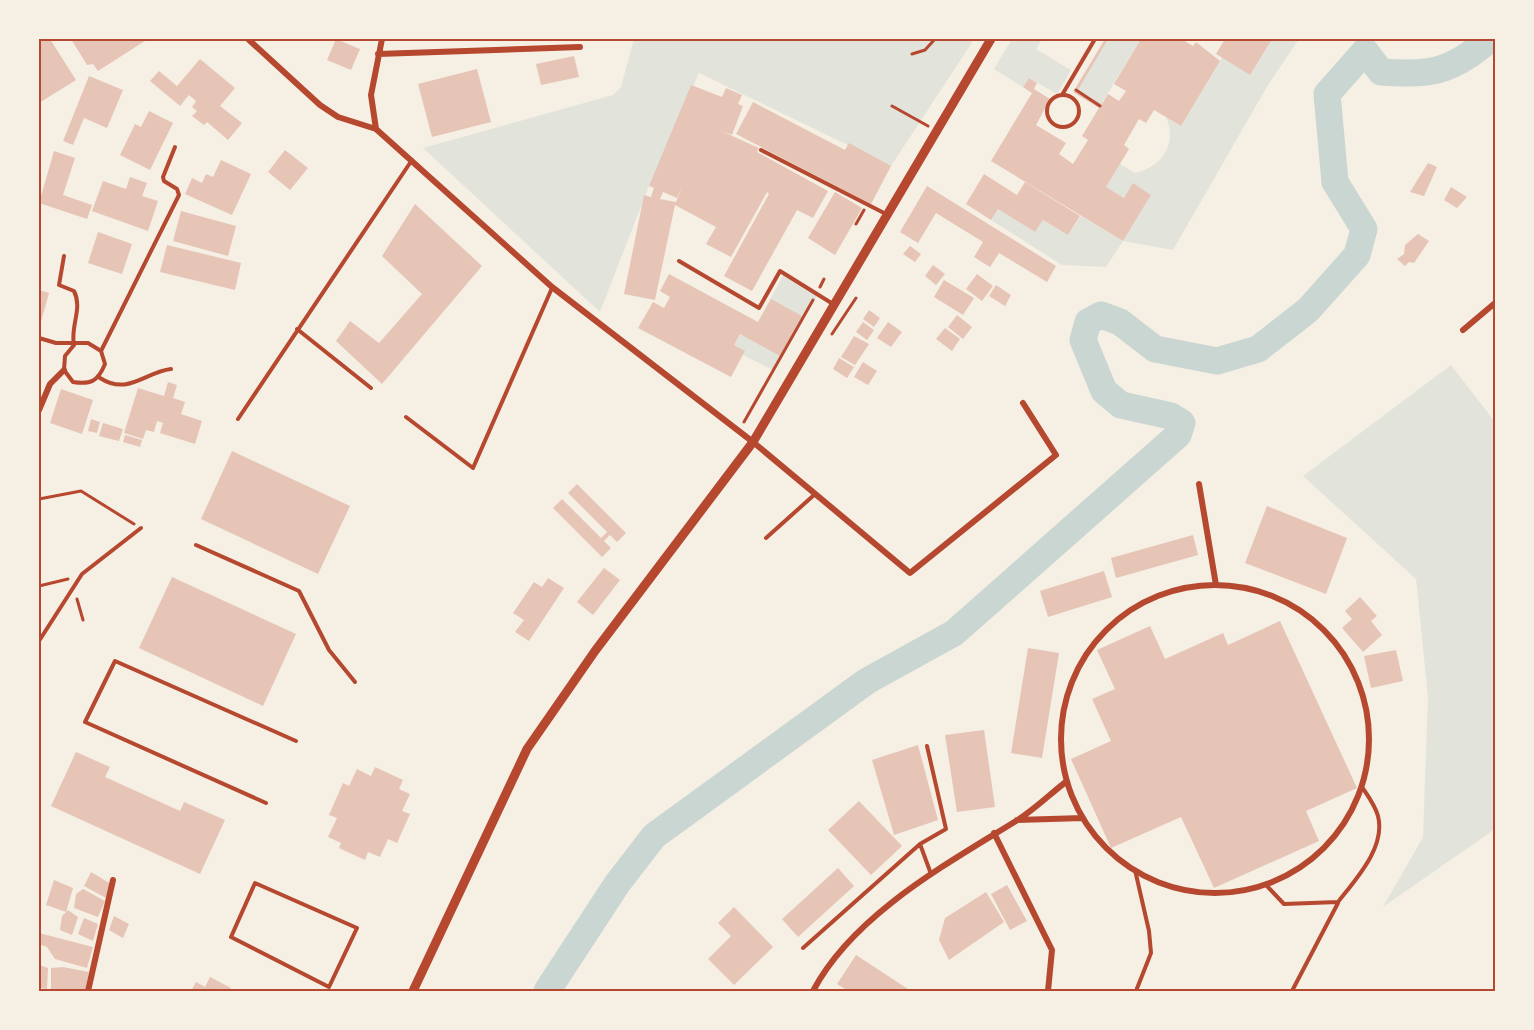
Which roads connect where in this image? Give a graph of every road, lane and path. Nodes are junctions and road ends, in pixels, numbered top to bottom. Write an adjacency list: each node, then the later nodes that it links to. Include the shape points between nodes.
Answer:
1 (248, 39): 13 (street, via 320,105 338,117)
2 (382, 39): 7 (street)
3 (935, 39): 8 (path, via 925,50)
4 (1095, 39): 10 (lane)
5 (988, 40): 14 (main road)
6 (580, 47): 7 (street)
7 (378, 54): 13 (street, via 371,95)
8 (912, 54)
9 (1080, 82): 12 (path, via 1075,91)
10 (1062, 95): 10 (lane, via 1050,101 1047,111 1054,125 1064,128 1077,120 1079,109 1074,99)
11 (892, 106): 14 (path)
12 (1100, 106)
13 (376, 129): 17 (street)
14 (937, 131): 19 (main road)
15 (176, 147): 32 (lane, via 163,177 179,195)
16 (761, 150): 18 (lane)
17 (412, 160): 24 (street); 28 (lane)
18 (867, 205): 19 (lane); 20 (path)
19 (888, 215): 27 (main road)
20 (856, 224)
21 (64, 256): 31 (lane, via 59,285 74,291 79,301)
22 (679, 261): 25 (lane, via 759,308 780,271)
23 (824, 279): 25 (path)
24 (552, 287): 39 (lane, via 472,468); 41 (street)
25 (817, 294): 27 (lane); 41 (path)
26 (1495, 303): 29 (street)
27 (835, 304): 42 (main road)
28 (297, 329): 36 (lane); 40 (lane)
29 (1463, 330)
30 (39, 338): 31 (lane)
31 (74, 345): 32 (lane, via 88,343); 34 (lane, via 65,356)
32 (100, 351): 35 (lane, via 105,364)
33 (171, 369): 35 (lane, via 130,384)
34 (64, 370): 35 (lane, via 73,382 87,384); 38 (street, via 50,384)
35 (100, 378)
36 (371, 388)
37 (1023, 404): 44 (street, via 1056,455 910,573)
38 (39, 410)
39 (406, 417)
40 (238, 419)
41 (738, 432): 42 (street)
42 (753, 442): 44 (street); 73 (main road, via 595,651 527,749)
43 (1198, 484): 51 (street)
44 (814, 495): 47 (lane)
45 (39, 499): 46 (path, via 81,491)
46 (141, 528): 49 (lane)
47 (766, 538)
48 (196, 544): 55 (lane, via 298,591 329,650)
49 (82, 574): 50 (lane); 52 (path)
50 (76, 583): 53 (path); 54 (lane)
51 (1216, 585): 58 (street, via 1189,586 1154,597 1121,615 1095,641 1075,673 1064,708 1061,745); 59 (street, via 1245,588 1280,599 1311,619 1338,646 1356,678 1367,714 1369,750)
52 (39, 586)
53 (83, 620)
54 (39, 641)
55 (355, 682)
56 (296, 741): 60 (lane, via 114,661 85,722)
57 (927, 746): 64 (lane, via 946,829)
58 (1067, 781): 61 (street); 62 (street)
59 (1362, 787): 68 (street, via 1346,820 1323,850 1294,872); 69 (lane, via 1377,812 1379,838)
60 (266, 803)
61 (1083, 818): 62 (street); 65 (street, via 1106,847)
62 (1017, 820): 63 (street)
63 (994, 833): 66 (street); 75 (street, via 1052,950)
64 (920, 844): 66 (lane); 71 (lane)
65 (1135, 870): 68 (street, via 1168,886 1205,893); 76 (lane, via 1150,953)
66 (931, 873): 74 (street, via 841,950)
67 (113, 880): 72 (street)
68 (1266, 885): 69 (lane, via 1284,904)
69 (1338, 902): 77 (lane)
70 (357, 928): 70 (lane, via 329,987 231,937 255,883)
71 (803, 948)
72 (88, 991)
73 (413, 991)
74 (813, 991)
75 (1048, 991)
76 (1136, 991)
77 (1293, 991)

